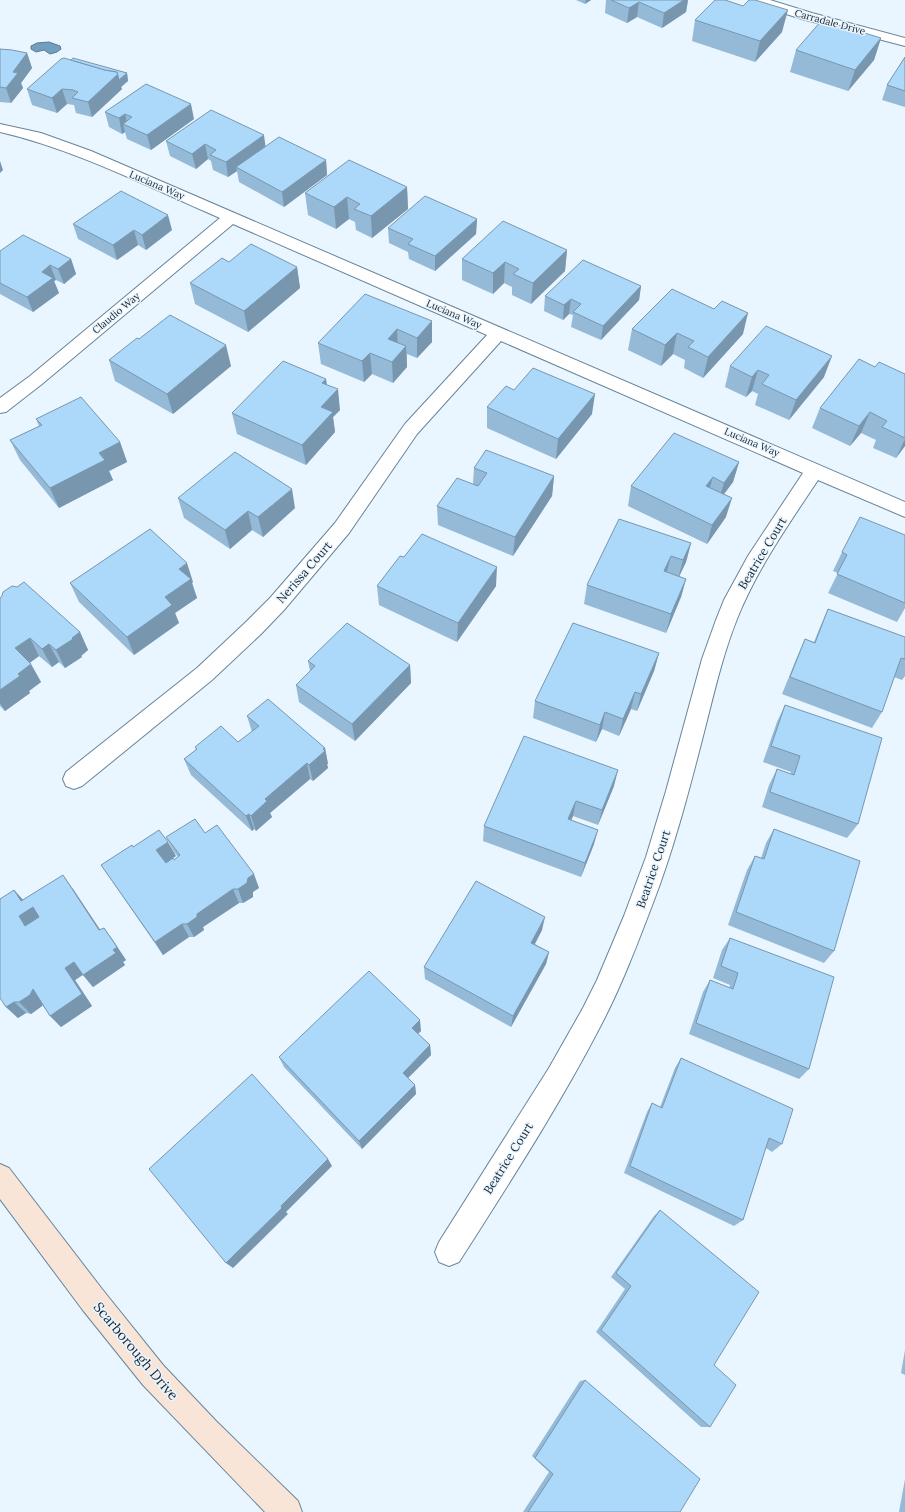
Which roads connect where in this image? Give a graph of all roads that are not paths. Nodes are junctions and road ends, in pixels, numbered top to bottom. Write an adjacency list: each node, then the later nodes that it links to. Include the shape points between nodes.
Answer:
1 (756, 0): 2 (street, Carradale Drive)
2 (905, 42)
3 (0, 128): 4 (street, Luciana Way, via 63,145)
4 (231, 217): 5 (street, Luciana Way); 6 (street, Claudio Way)
5 (499, 333): 7 (street, Luciana Way); 9 (street, Nerissa Court, via 411,430 338,533 277,605 196,681)
6 (0, 408)
7 (815, 470): 8 (street, Luciana Way); 11 (street, Beatrice Court, via 745,577 726,620 715,651 663,842 621,956 558,1079)
8 (905, 510)
9 (74, 779)
10 (0, 1177): 12 (street, Scarborough Drive, via 153,1376)
11 (449, 1252)
12 (288, 1512)

